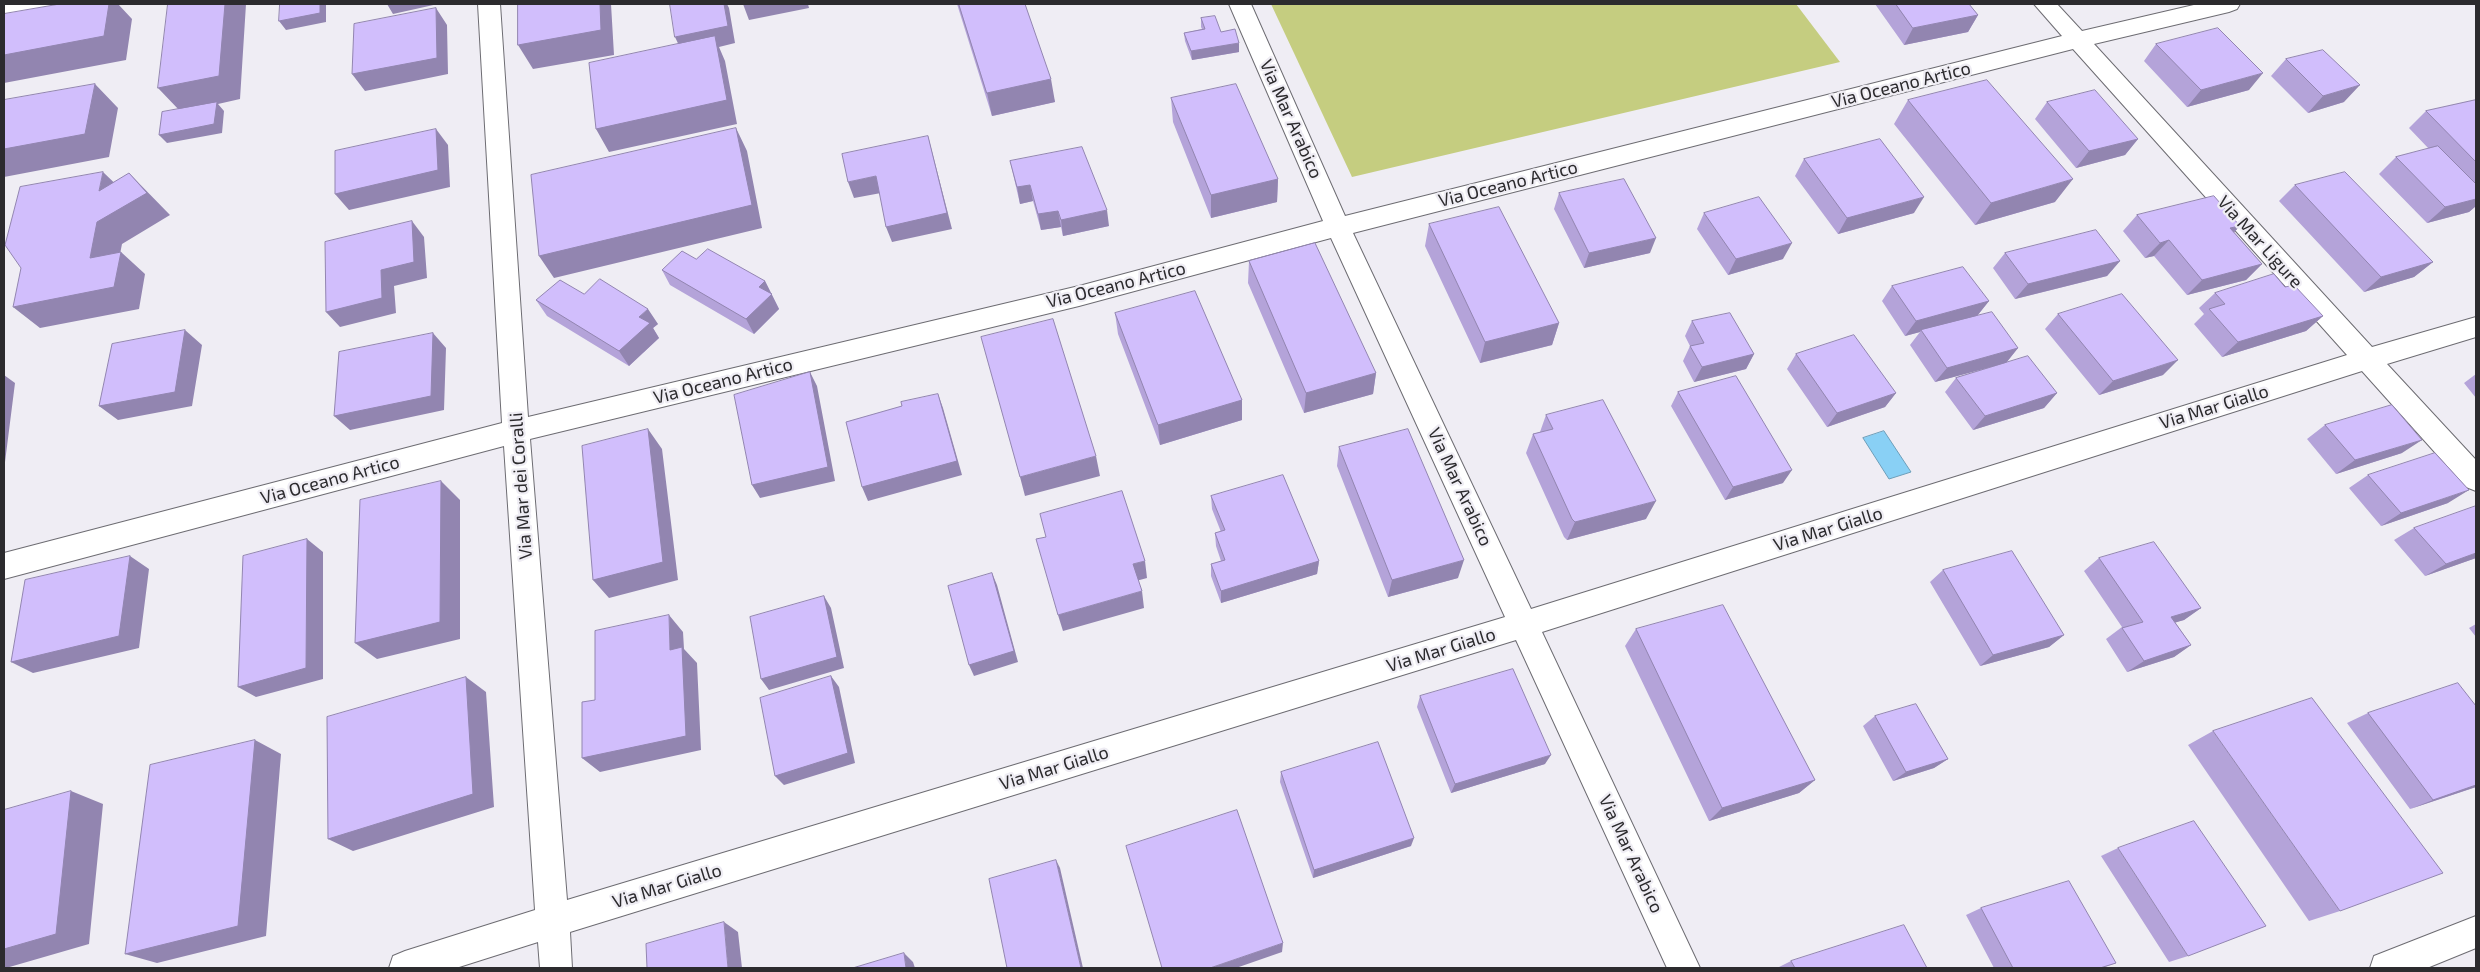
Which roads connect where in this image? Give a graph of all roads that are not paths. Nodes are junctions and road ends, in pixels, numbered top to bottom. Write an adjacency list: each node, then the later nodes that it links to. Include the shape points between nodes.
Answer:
1 (47, 4): 6 (street)
2 (489, 4): 11 (street, Via Mar dei Coralli)
3 (1240, 4): 8 (street, Via Mar Arabico)
4 (2045, 4): 7 (street, Via Mar Ligure)
5 (2229, 4): 7 (street, Via Oceano Artico)
6 (4, 12)
7 (2078, 40): 8 (street, Via Oceano Artico); 10 (street, Via Mar Ligure)
8 (1338, 228): 11 (street, Via Oceano Artico, via 1079,296); 14 (street, Via Mar Arabico)
9 (2476, 327): 10 (street, Via Mar Giallo)
10 (2366, 359): 12 (street, Via Mar Ligure); 14 (street, Via Mar Giallo)
11 (516, 431): 13 (street, Via Oceano Artico); 15 (street, Via Mar dei Coralli)
12 (2476, 479)
13 (4, 566)
14 (1525, 624): 15 (street, Via Mar Giallo); 19 (street, Via Mar Arabico)
15 (553, 921): 17 (street, Via Mar Giallo); 18 (street, Via Mar dei Coralli)
16 (2476, 932): 20 (street)
17 (405, 968)
18 (556, 968)
19 (1684, 968)
20 (2386, 968)

